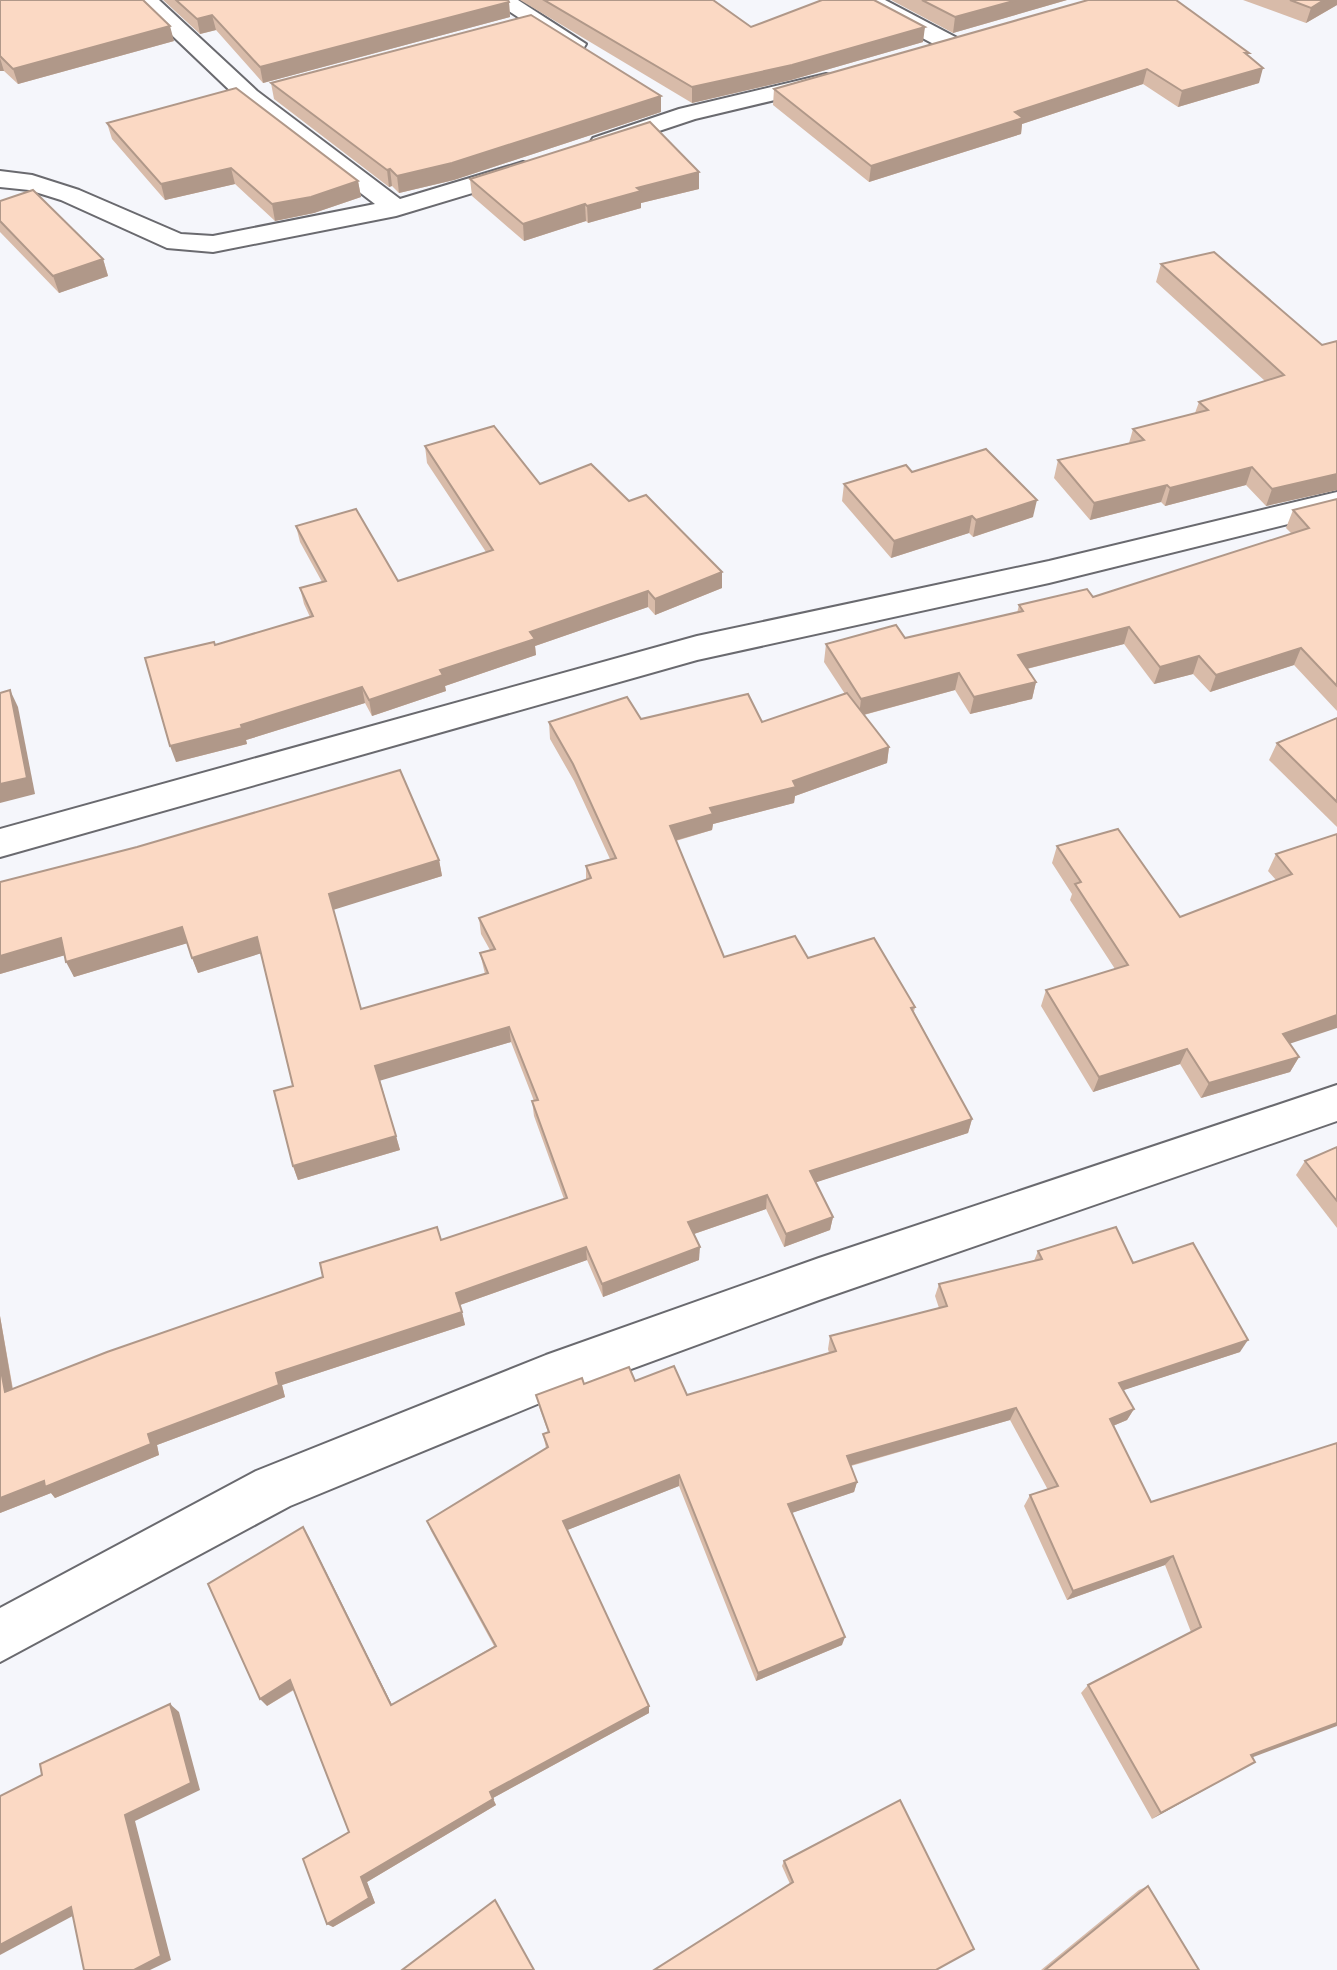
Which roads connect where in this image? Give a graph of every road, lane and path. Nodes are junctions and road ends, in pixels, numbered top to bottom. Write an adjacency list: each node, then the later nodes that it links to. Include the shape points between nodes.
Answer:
1 (146, 0): 12 (street)
2 (503, 0): 4 (street)
3 (868, 0): 7 (street)
4 (536, 20): 5 (street); 9 (street)
5 (505, 28)
6 (983, 36): 7 (street)
7 (953, 45): 8 (street)
8 (925, 53)
9 (599, 59)
10 (854, 73): 14 (street)
11 (279, 88): 12 (street)
12 (249, 96): 18 (street)
13 (662, 98): 14 (street)
14 (687, 114): 15 (street)
15 (574, 153)
16 (545, 163): 18 (street)
17 (0, 179): 18 (street, via 70,195 176,242 213,244)
18 (396, 208)
19 (1337, 502): 20 (street, via 1049,572 697,648)
20 (0, 843)
21 (1337, 1103): 22 (street, via 546,1378 273,1488)
22 (0, 1636)

